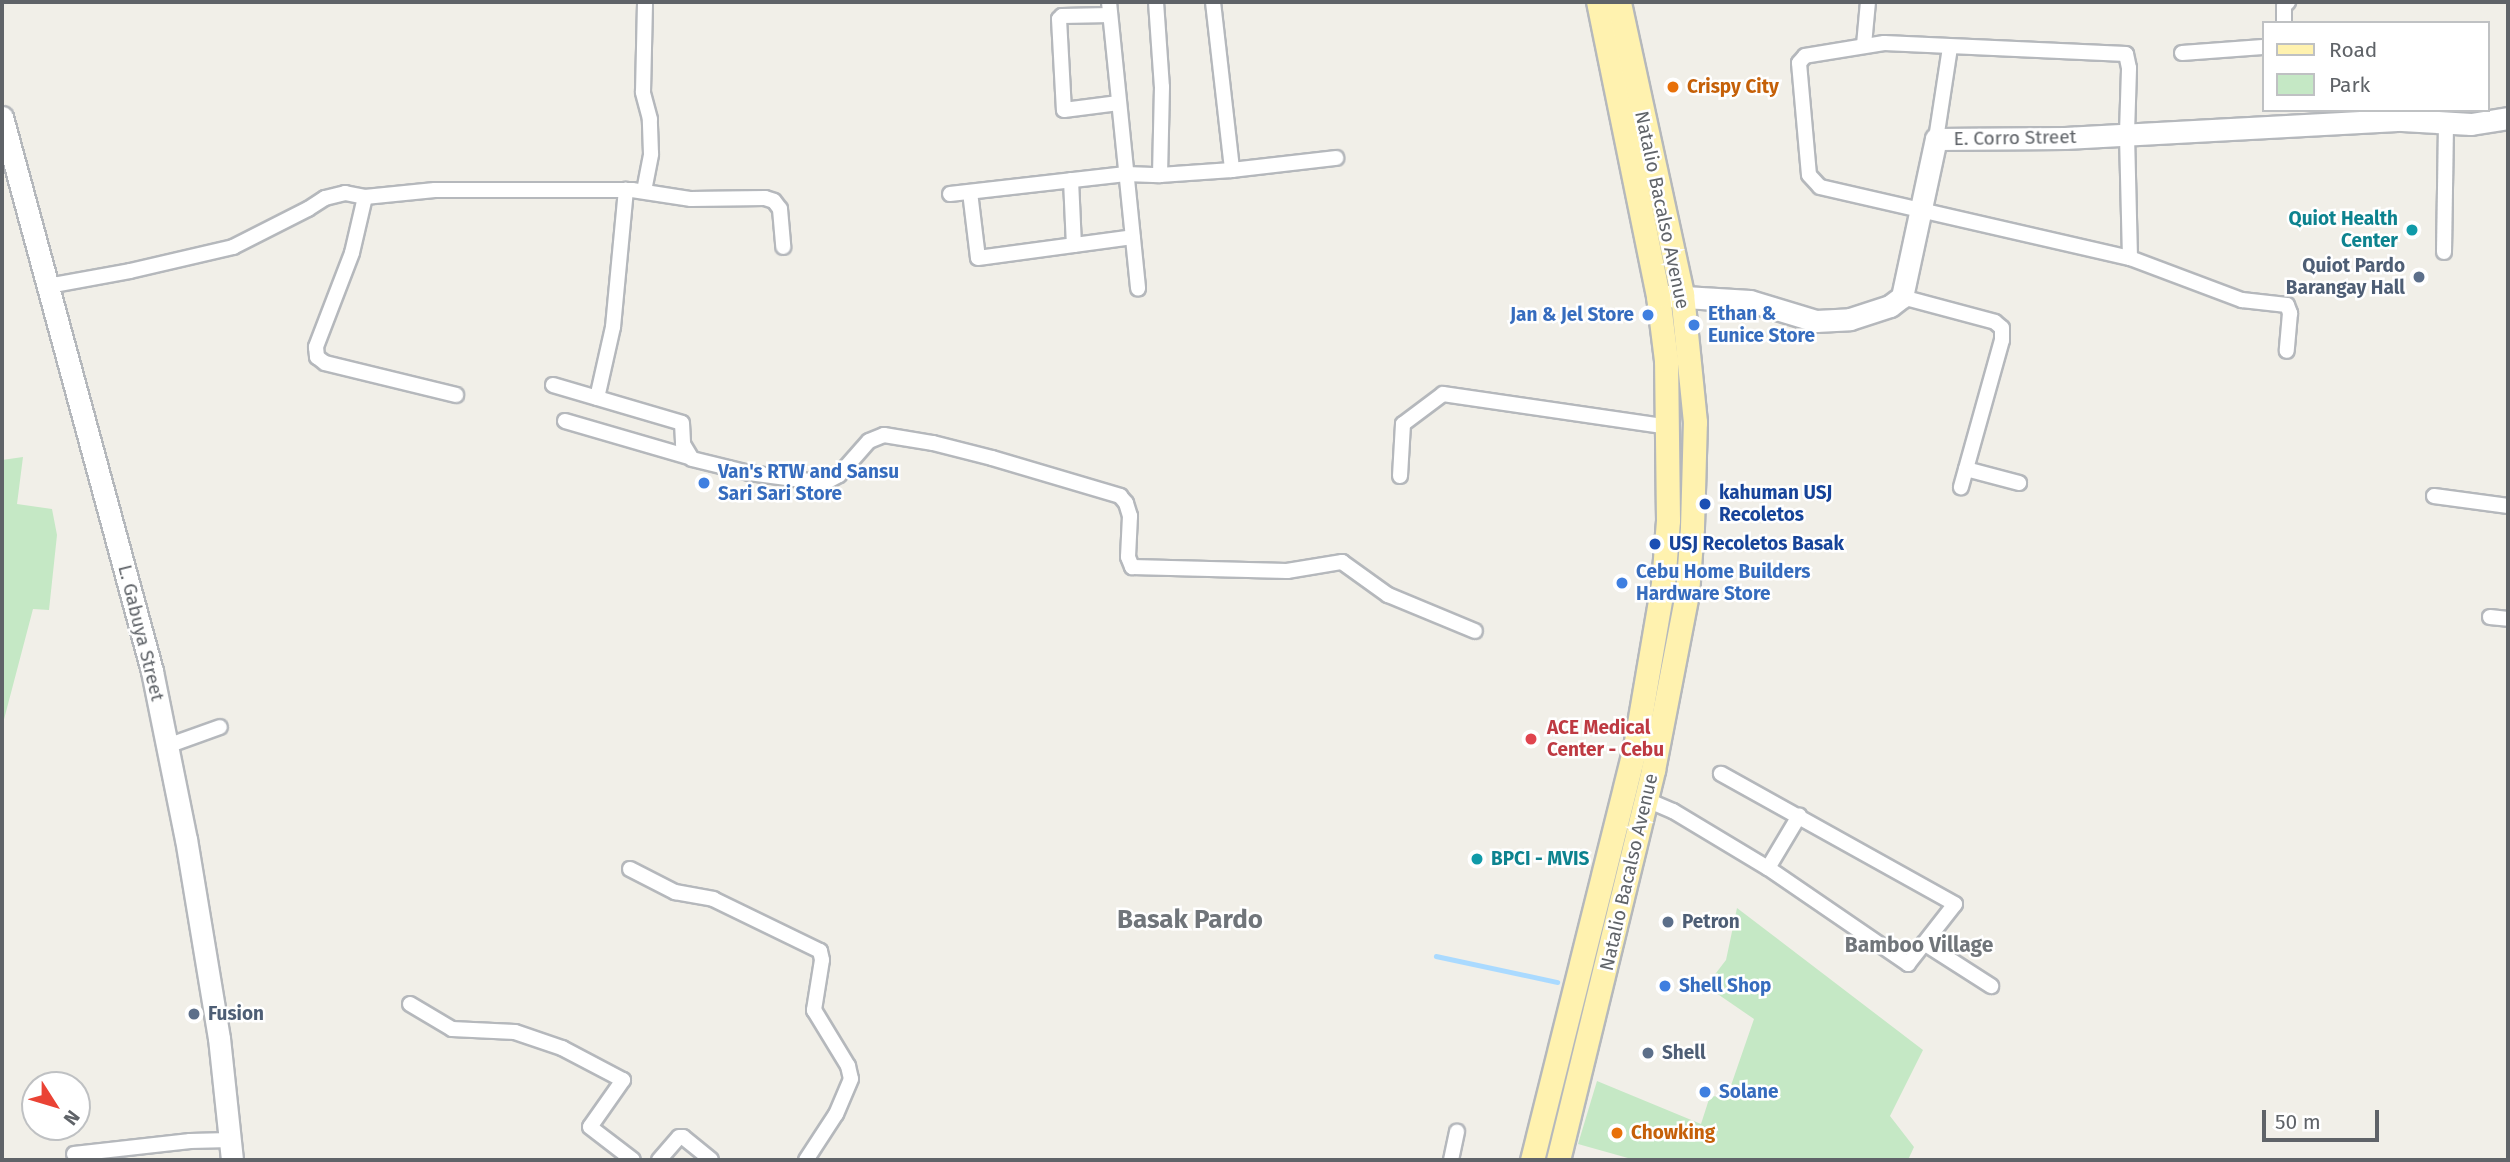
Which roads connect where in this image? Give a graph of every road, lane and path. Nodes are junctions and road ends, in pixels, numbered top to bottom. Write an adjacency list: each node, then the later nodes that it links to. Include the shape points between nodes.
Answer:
1 (645, 2): 26 (street, via 643,92 651,154)
2 (1156, 2): 23 (street, via 1162,87)
3 (1213, 2): 21 (street)
4 (1598, 2): 39 (main road, Natalio Bacalso Avenue)
5 (1619, 2): 38 (main road, Natalio Bacalso Avenue)
6 (1868, 2): 10 (street)
7 (2288, 2): 9 (street)
8 (1110, 8): 14 (street); 14 (street, via 1059,19 1064,110)
9 (2284, 21)
10 (1864, 45): 12 (street); 30 (street, via 1805,56 1799,63 1809,175 1820,187)
11 (2262, 47): 13 (street)
12 (1950, 48): 18 (street, via 2126,54); 19 (street)
13 (2182, 53)
14 (1119, 103): 22 (street)
15 (2, 117): 36 (street, L. Gabuya Street)
16 (2508, 118): 17 (street, E. Corro Street, via 2471,124)
17 (2446, 122): 18 (street, E. Corro Street, via 2402,120); 34 (street)
18 (2127, 133): 19 (street, E. Corro Street); 35 (street)
19 (1936, 139): 30 (street, E. Corro Street)
20 (1336, 158): 21 (street)
21 (1232, 170): 23 (street)
22 (1126, 174): 23 (street); 24 (street); 31 (street)
23 (1160, 175)
24 (1071, 180): 27 (street); 32 (street)
25 (626, 190): 26 (street); 29 (street, via 435,190); 44 (street, via 613,327)
26 (644, 191): 33 (street, via 691,199 774,201 780,209)
27 (970, 192): 28 (street); 32 (street, via 978,258)
28 (950, 194)
29 (365, 197): 36 (street, via 345,193 324,198 233,247); 43 (street, via 352,253 316,347 317,357 325,363)
30 (1923, 210): 35 (street); 40 (street, E. Corro Street)
31 (1133, 237): 32 (street); 37 (street)
32 (1074, 245)
33 (783, 247)
34 (2444, 252)
35 (2130, 258): 41 (street, via 2242,300 2287,305)
36 (48, 286): 58 (street, L. Gabuya Street, via 152,671)
37 (1138, 289)
38 (1682, 295): 39 (street); 40 (street, via 1750,301 1816,321 1850,319 1890,306); 60 (main road, Natalio Bacalso Avenue, via 1695,422 1692,527 1686,594)
39 (1658, 296): 46 (main road, Natalio Bacalso Avenue)
40 (1902, 297): 48 (street, via 1995,322 2002,328)
41 (2287, 351)
42 (553, 385): 44 (street)
43 (456, 395)
44 (597, 398): 47 (street, via 682,423)
45 (565, 421): 47 (street)
46 (1668, 427): 49 (street, via 1443,394 1404,424); 75 (main road, Natalio Bacalso Avenue, via 1668,520 1649,673)
47 (689, 457): 56 (street, via 749,473 824,483 839,475 869,441 884,435 933,443 1119,496 1130,516 1128,557 1132,567 1287,571 1342,562 1388,594)
48 (1966, 469): 50 (street); 51 (street)
49 (1400, 476)
50 (2019, 483)
51 (1961, 487)
52 (2434, 496): 53 (street)
53 (2508, 506)
54 (2490, 617): 55 (street)
55 (2508, 619)
56 (1475, 631)
57 (220, 727): 58 (street)
58 (167, 746): 68 (street, L. Gabuya Street, via 219,1038)
59 (1721, 774): 61 (street)
60 (1647, 800): 62 (street); 76 (main road, Natalio Bacalso Avenue)
61 (1799, 816): 62 (street); 64 (street, via 1955,904)
62 (1768, 868): 64 (street, via 1908,964)
63 (630, 869): 73 (street, via 675,892 713,899 820,951 814,1010 851,1079 836,1114)
64 (1924, 943): 65 (street)
65 (1992, 986)
66 (410, 1004): 70 (street, via 452,1029 514,1032 562,1048 623,1080 590,1127)
67 (1457, 1132): 74 (street)
68 (231, 1150): 69 (street, via 190,1141)
69 (74, 1154)
70 (633, 1160)
71 (659, 1160): 72 (street, via 683,1137)
72 (711, 1160)
73 (806, 1160)
74 (1451, 1160)
75 (1532, 1160)
76 (1558, 1160)

